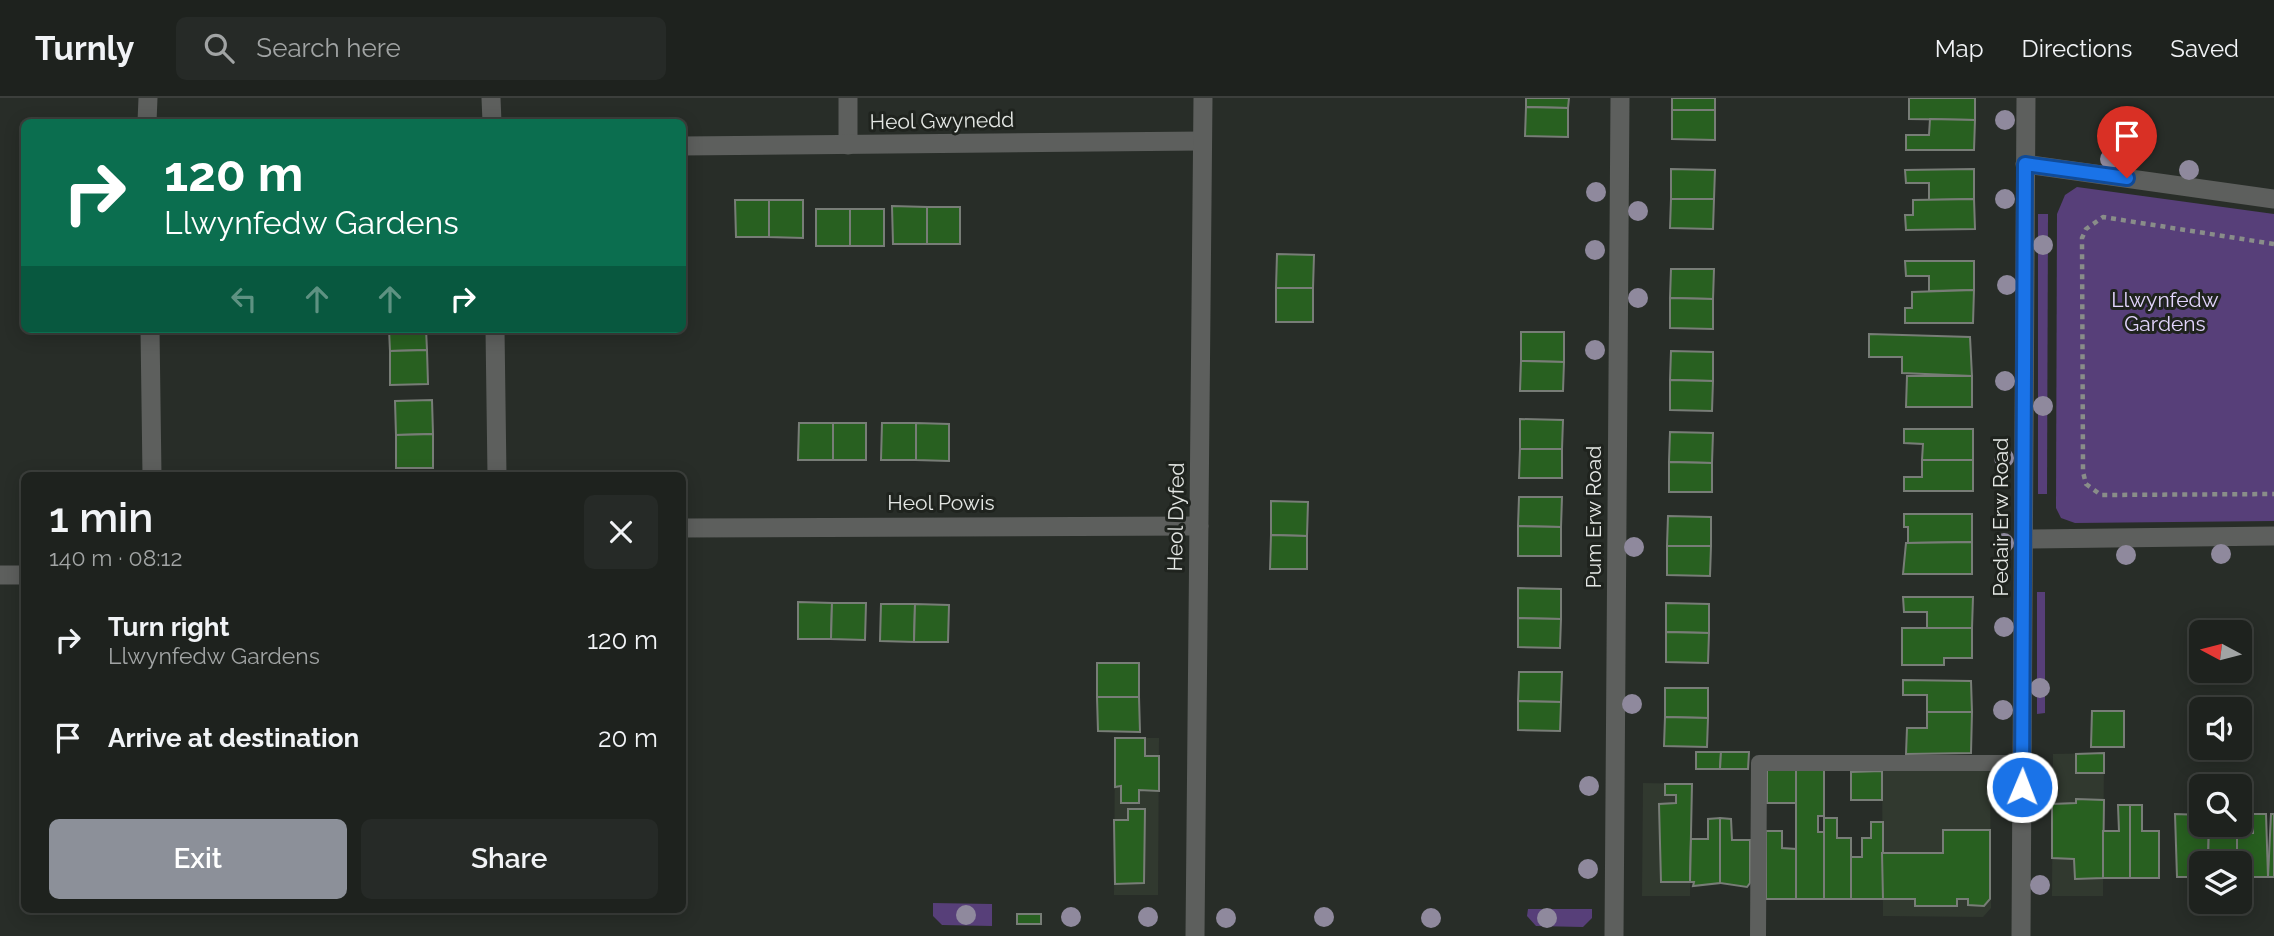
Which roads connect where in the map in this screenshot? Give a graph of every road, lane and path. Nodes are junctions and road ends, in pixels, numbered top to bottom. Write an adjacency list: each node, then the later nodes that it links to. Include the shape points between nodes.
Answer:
1 (148, 98): 7 (street)
2 (491, 98): 8 (street)
3 (848, 98): 10 (street)
4 (1203, 98): 9 (street, Heol Dyfed)
5 (1620, 98): 28 (street, Pum Erw Road)
6 (2025, 98): 12 (street, Pedair Erw Road)
7 (147, 119)
8 (492, 119)
9 (1202, 141): 10 (street, Heol Gwynedd); 20 (street, Heol Dyfed)
10 (848, 145): 11 (street, Heol Gwynedd)
11 (686, 146)
12 (2025, 164): 13 (street); 23 (street, Pedair Erw Road)
13 (2274, 199)
14 (2274, 244): 19 (path, via 2103,217 2086,229 2082,238 2086,484 2101,495)
15 (150, 333): 17 (street)
16 (495, 333): 18 (street)
17 (152, 472)
18 (497, 472)
19 (2274, 494)
20 (1199, 526): 21 (street, Heol Powis); 27 (street, Heol Dyfed)
21 (686, 528)
22 (2274, 536): 23 (street)
23 (2024, 539): 26 (street, Pedair Erw Road)
24 (0, 575): 25 (street)
25 (21, 575)
26 (2022, 763): 29 (lane, via 1759,763); 30 (street, Pedair Erw Road)
27 (1195, 936)
28 (1614, 936)
29 (1758, 936)
30 (2021, 936)

